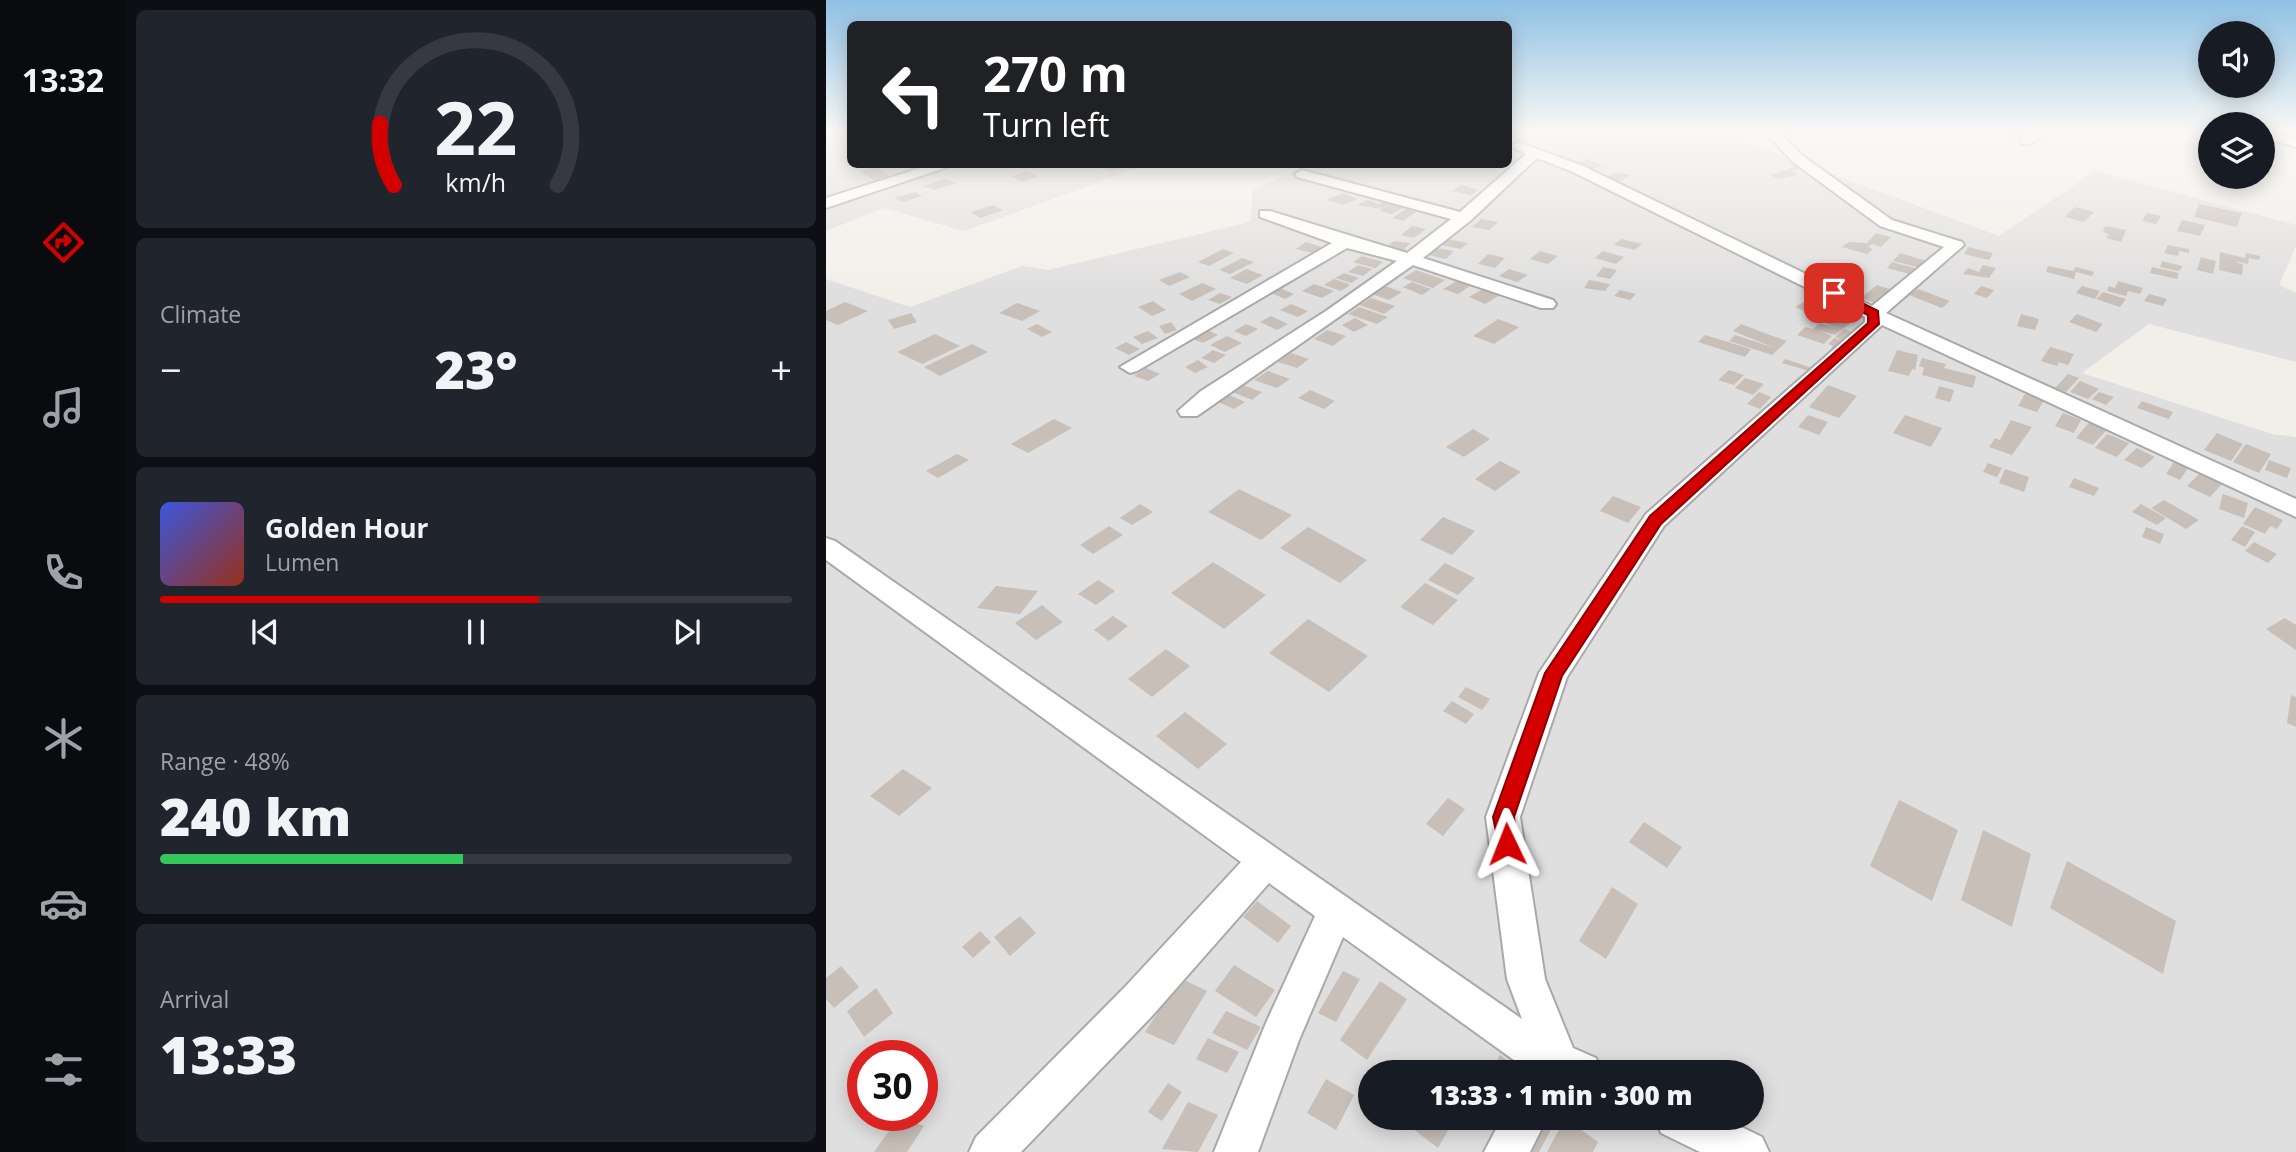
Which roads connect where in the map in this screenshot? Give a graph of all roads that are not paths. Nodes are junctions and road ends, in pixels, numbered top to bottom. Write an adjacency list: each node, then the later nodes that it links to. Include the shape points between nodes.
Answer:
1 (888, 184): 6 (street)
2 (1334, 184): 8 (street)
3 (1495, 184): 8 (street)
4 (1608, 184): 12 (street)
5 (1832, 184): 12 (street, via 1886,223 1956,245)
6 (826, 204)
7 (1265, 214): 9 (street)
8 (1464, 218): 10 (street)
9 (1345, 242): 10 (street); 13 (street)
10 (1410, 257): 11 (street); 14 (street, via 1353,302)
11 (1547, 304)
12 (1874, 313): 15 (street); 20 (street, via 1874,324 1655,520 1554,673 1503,817 1526,979)
13 (1130, 367)
14 (1189, 411)
15 (2296, 509)
16 (826, 547): 17 (street)
17 (1266, 860): 18 (street); 23 (street, via 1138,1002)
18 (1336, 909): 19 (street); 24 (street)
19 (1549, 1060)
20 (1560, 1060)
21 (1519, 1130): 25 (street)
22 (1701, 1130): 26 (street)
23 (991, 1152)
24 (1236, 1152)
25 (1506, 1152)
26 (1747, 1152)

